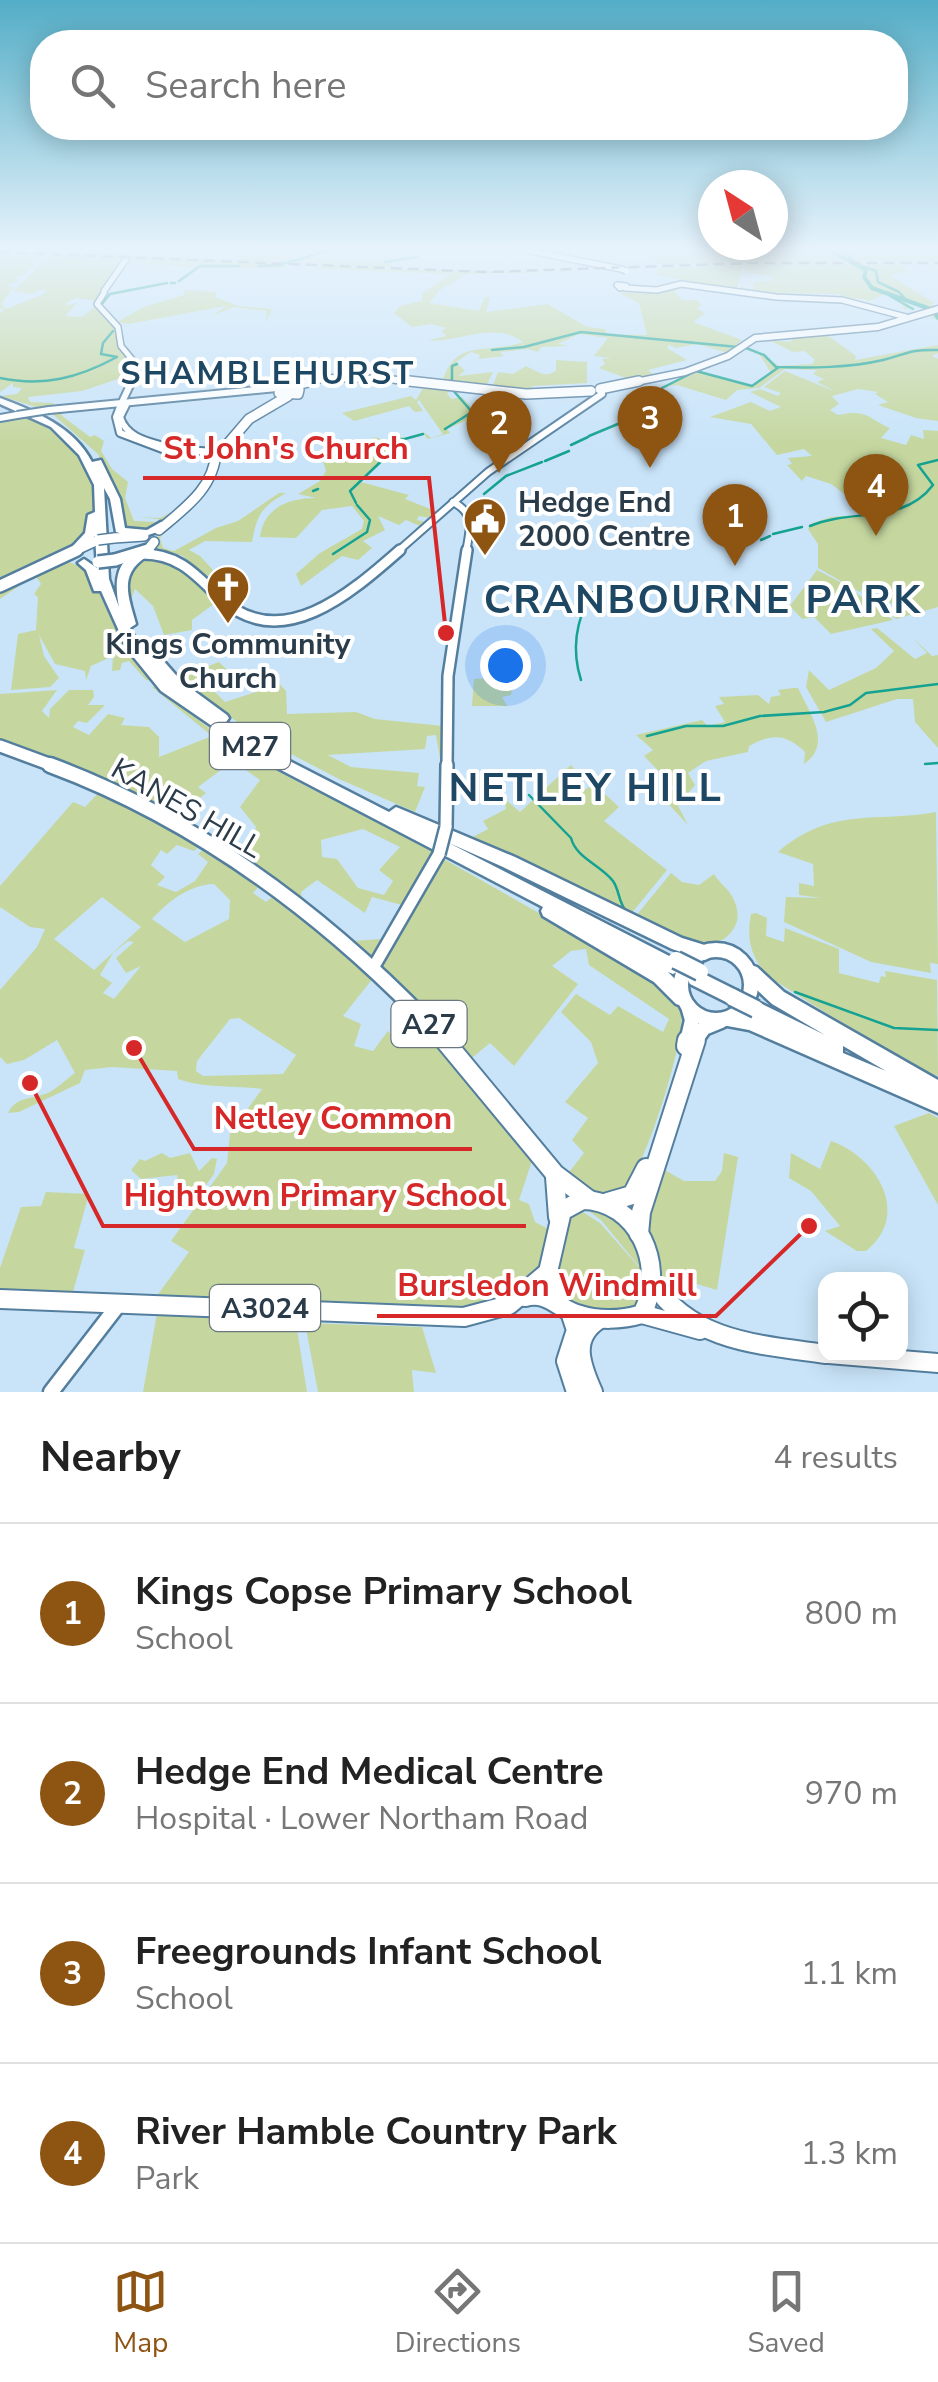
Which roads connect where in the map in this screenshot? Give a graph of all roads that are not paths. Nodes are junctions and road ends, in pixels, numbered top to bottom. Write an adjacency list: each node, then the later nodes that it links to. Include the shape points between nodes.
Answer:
1 (107, 316): 8 (main road, via 135,363)
2 (902, 316): 4 (main road)
3 (911, 316): 4 (main road)
4 (906, 317): 6 (main road, via 878,327 750,340 686,372)
5 (287, 391): 6 (main road, via 309,382 387,379 518,393); 8 (main road, via 266,386); 11 (main road)
6 (598, 392): 13 (main road)
7 (0, 399): 12 (highway, M27, via 54,425)
8 (124, 401): 9 (main road); 11 (main road, via 116,418 125,431 169,448)
9 (49, 410): 10 (main road, bridge)
10 (0, 418)
11 (218, 450): 14 (main road, via 201,492); 17 (main road, via 209,486)
12 (94, 465): 15 (highway, M27, via 114,499); 18 (highway, via 92,531); 23 (highway, M27, via 103,579)
13 (453, 502): 17 (main road, via 334,602 286,624 243,617); 26 (main road, bridge, via 466,510 471,526 448,676 446,826)
14 (166, 524): 15 (highway, via 142,534); 16 (main road)
15 (116, 532): 16 (highway); 18 (main road, bridge)
16 (138, 535): 17 (main road)
17 (156, 546): 19 (main road)
18 (76, 549): 20 (main road); 21 (main road)
19 (142, 554): 21 (main road, bridge); 23 (highway, M27, via 120,576)
20 (52, 563): 21 (main road); 22 (main road)
21 (82, 563): 23 (highway, M27)
22 (0, 586)
23 (126, 628): 25 (highway, M27, via 147,667 195,711 265,755)
24 (0, 746): 28 (main road, KANES HILL / A27, via 126,796 291,898)
25 (396, 818): 27 (highway, M27); 30 (highway, M27, via 660,976); 31 (highway, M27, bridge)
26 (439, 854): 28 (main road)
27 (705, 952): 29 (main road, via 731,954); 30 (main road, via 682,978)
28 (373, 968): 35 (main road, A27, via 446,1042)
29 (751, 973): 32 (main road, via 742,1009); 33 (highway, M27, via 778,998)
30 (685, 1002): 32 (main road, via 698,1015); 36 (main road, via 691,1029 639,1187 627,1198)
31 (758, 1006): 33 (highway, M27); 34 (highway, M27)
32 (725, 1020): 34 (highway, M27, via 750,1022); 38 (main road, via 704,1028 694,1042)
33 (938, 1092)
34 (938, 1102)
35 (550, 1167): 36 (main road, A27, via 574,1191); 37 (main road, via 559,1191)
36 (596, 1201): 37 (main road, via 571,1203); 38 (main road, via 624,1212)
37 (557, 1222): 39 (main road)
38 (639, 1234): 40 (main road)
39 (548, 1272): 41 (main road, A3024); 44 (main road)
40 (651, 1276): 45 (main road, via 652,1298); 47 (main road, via 677,1314)
41 (519, 1299): 43 (main road, A3024, via 464,1317); 44 (main road, A3024, via 538,1293)
42 (0, 1300): 43 (main road, A3024)
43 (109, 1304): 51 (main road, via 100,1327)
44 (565, 1307): 46 (main road); 52 (main road, via 576,1330 566,1361)
45 (642, 1314): 46 (main road); 47 (main road)
46 (605, 1318): 53 (main road, via 587,1326 578,1344)
47 (719, 1332): 48 (main road)
48 (818, 1352)
49 (908, 1361): 50 (main road)
50 (938, 1363)
51 (50, 1392)
52 (576, 1392)
53 (593, 1392)

